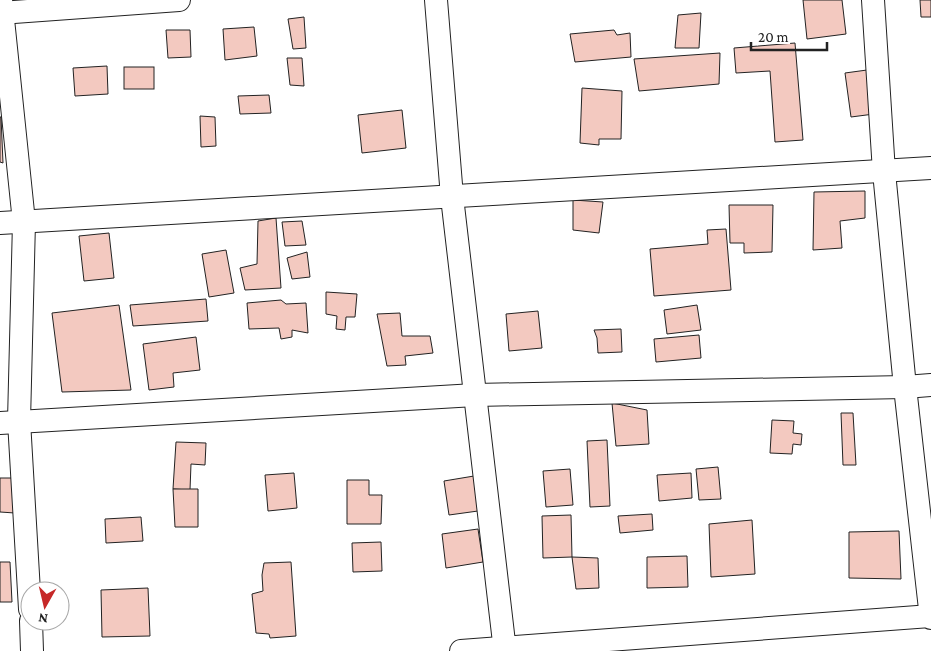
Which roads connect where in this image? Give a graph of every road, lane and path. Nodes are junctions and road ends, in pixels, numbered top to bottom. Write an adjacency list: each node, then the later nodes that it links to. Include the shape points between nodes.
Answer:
1 (179, 0): 4 (street)
2 (436, 0): 7 (street)
3 (873, 0): 6 (street)
4 (1, 8): 8 (street)
5 (931, 168): 6 (street)
6 (884, 172): 7 (street); 11 (street)
7 (452, 196): 8 (street); 12 (street)
8 (24, 222): 9 (street); 13 (street)
9 (0, 223)
10 (931, 385): 11 (street)
11 (905, 386): 12 (street); 15 (street)
12 (475, 395): 13 (street); 17 (street)
13 (10, 422): 14 (street)
14 (27, 581)
15 (931, 617): 17 (street)
16 (31, 631): 18 (street)
17 (505, 649): 19 (street)
18 (32, 651)
19 (460, 651)

